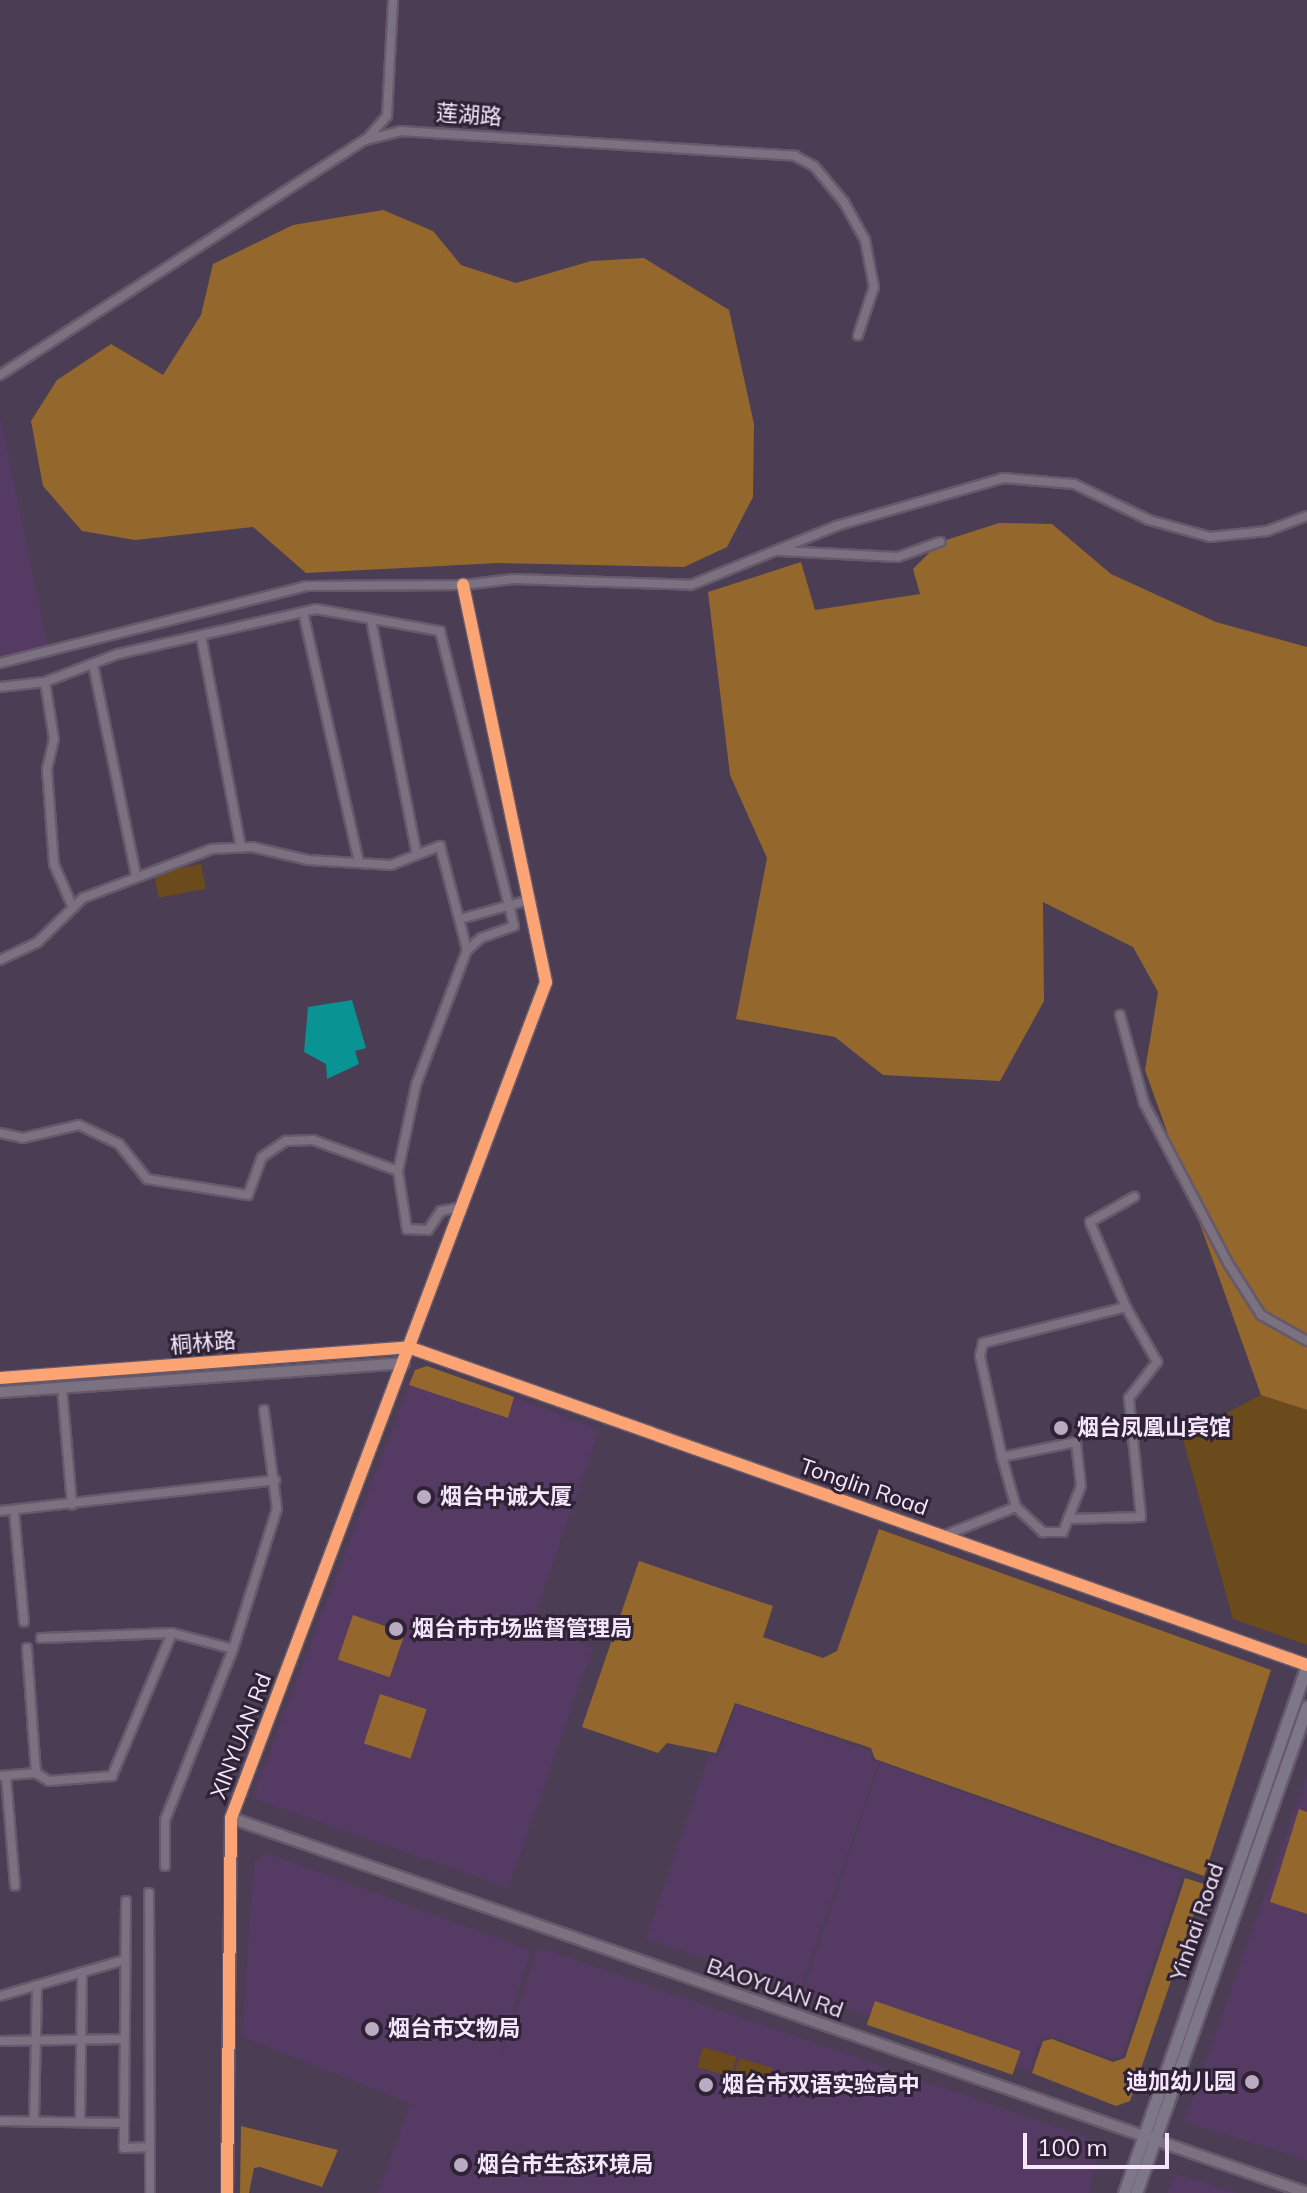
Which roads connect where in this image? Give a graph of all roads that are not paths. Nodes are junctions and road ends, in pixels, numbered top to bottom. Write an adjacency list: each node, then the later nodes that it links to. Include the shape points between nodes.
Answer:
1 (393, 0): 2 (street, via 387,116)
2 (365, 140): 3 (street, 莲湖路, via 400,131 441,130 795,156 814,166 844,202 865,240 874,287); 4 (street, 莲湖路)
3 (858, 335)
4 (0, 375)
5 (1307, 516): 7 (street, via 1267,531 1210,537 1149,520 1074,484 1003,478 919,499)
6 (940, 542): 7 (street, via 898,557)
7 (775, 551): 8 (street, via 691,585 514,579)
8 (463, 585): 12 (street, via 306,586); 20 (street, XINYUAN Rd)
9 (303, 612): 10 (street, via 316,609); 11 (street); 18 (street)
10 (371, 619): 17 (street); 21 (street, via 440,631)
11 (201, 636): 13 (street); 16 (street)
12 (0, 663)
13 (93, 664): 14 (street); 19 (street)
14 (45, 682): 15 (street); 22 (street, via 54,739 47,769 54,864)
15 (0, 687)
16 (241, 847): 18 (street, via 308,860); 19 (street, via 212,849)
17 (417, 855): 18 (street, via 391,865); 23 (street, via 440,846)
18 (359, 862)
19 (136, 876): 22 (street, via 83,898)
20 (529, 900): 21 (street); 30 (street, XINYUAN Rd, via 546,982)
21 (509, 906): 23 (street); 24 (street, via 514,926)
22 (73, 908): 25 (street, via 38,942)
23 (460, 919): 24 (street)
24 (467, 950): 28 (street, via 416,1085)
25 (0, 960)
26 (1120, 1015): 32 (street, via 1144,1103 1228,1263 1261,1315)
27 (0, 1133): 28 (street, via 23,1138 79,1125 119,1144 147,1179 248,1195 262,1157 286,1141 313,1140)
28 (398, 1171): 30 (street, via 407,1229 428,1230 441,1211)
29 (1134, 1197): 31 (street, via 1090,1222)
30 (461, 1207): 33 (street, XINYUAN Rd)
31 (1126, 1307): 39 (street, via 983,1343 980,1356); 45 (street, via 1157,1362 1129,1398 1141,1517)
32 (1307, 1341)
33 (408, 1347): 34 (street, XINYUAN Rd); 35 (street, 桐林路); 46 (street, Tonglin Road)
34 (404, 1363): 36 (street, 桐林路); 56 (street, XINYUAN Rd)
35 (0, 1378)
36 (62, 1388): 37 (street, 桐林路); 41 (street)
37 (0, 1392)
38 (264, 1410): 40 (street)
39 (1002, 1457): 42 (street); 45 (street, via 1076,1442 1081,1486)
40 (275, 1480): 41 (street); 51 (street, via 277,1509)
41 (72, 1505): 43 (street)
42 (1016, 1507): 45 (street, via 1043,1532 1063,1532); 46 (street)
43 (14, 1510): 44 (street); 47 (street)
44 (0, 1511)
45 (1068, 1519)
46 (943, 1536): 52 (street, Tonglin Road)
47 (24, 1622)
48 (172, 1633): 49 (street); 51 (street); 54 (street, via 112,1776 49,1781)
49 (41, 1638)
50 (27, 1648): 54 (street)
51 (233, 1649): 57 (street, via 165,1820)
52 (1307, 1665): 73 (main road, Yinhai Road)
53 (1307, 1706): 73 (main road, Yinhai Road)
54 (36, 1773): 55 (street)
55 (3, 1776): 58 (street)
56 (231, 1818): 73 (street, BAOYUAN Rd); 76 (street, XINYUAN Rd)
57 (165, 1866)
58 (15, 1886)
59 (149, 1893): 74 (street)
60 (126, 1901): 61 (street)
61 (125, 1960): 62 (street); 65 (street)
62 (82, 1972): 63 (street); 66 (street)
63 (37, 1985): 64 (street); 68 (street)
64 (0, 1996)
65 (124, 2039): 66 (street); 72 (street)
66 (82, 2040): 68 (street); 71 (street)
67 (0, 2041): 68 (street)
68 (36, 2041): 70 (street)
69 (0, 2121): 70 (street)
70 (34, 2121): 71 (street)
71 (80, 2122): 72 (street)
72 (122, 2123): 74 (street, via 124,2148)
73 (1149, 2140): 77 (main road, Yinhai Road); 78 (main road, Yinhai Road); 79 (street, BAOYUAN Rd)
74 (150, 2147): 75 (street)
75 (150, 2193)
76 (227, 2193)
77 (1124, 2193)
78 (1136, 2193)
79 (1307, 2193)

